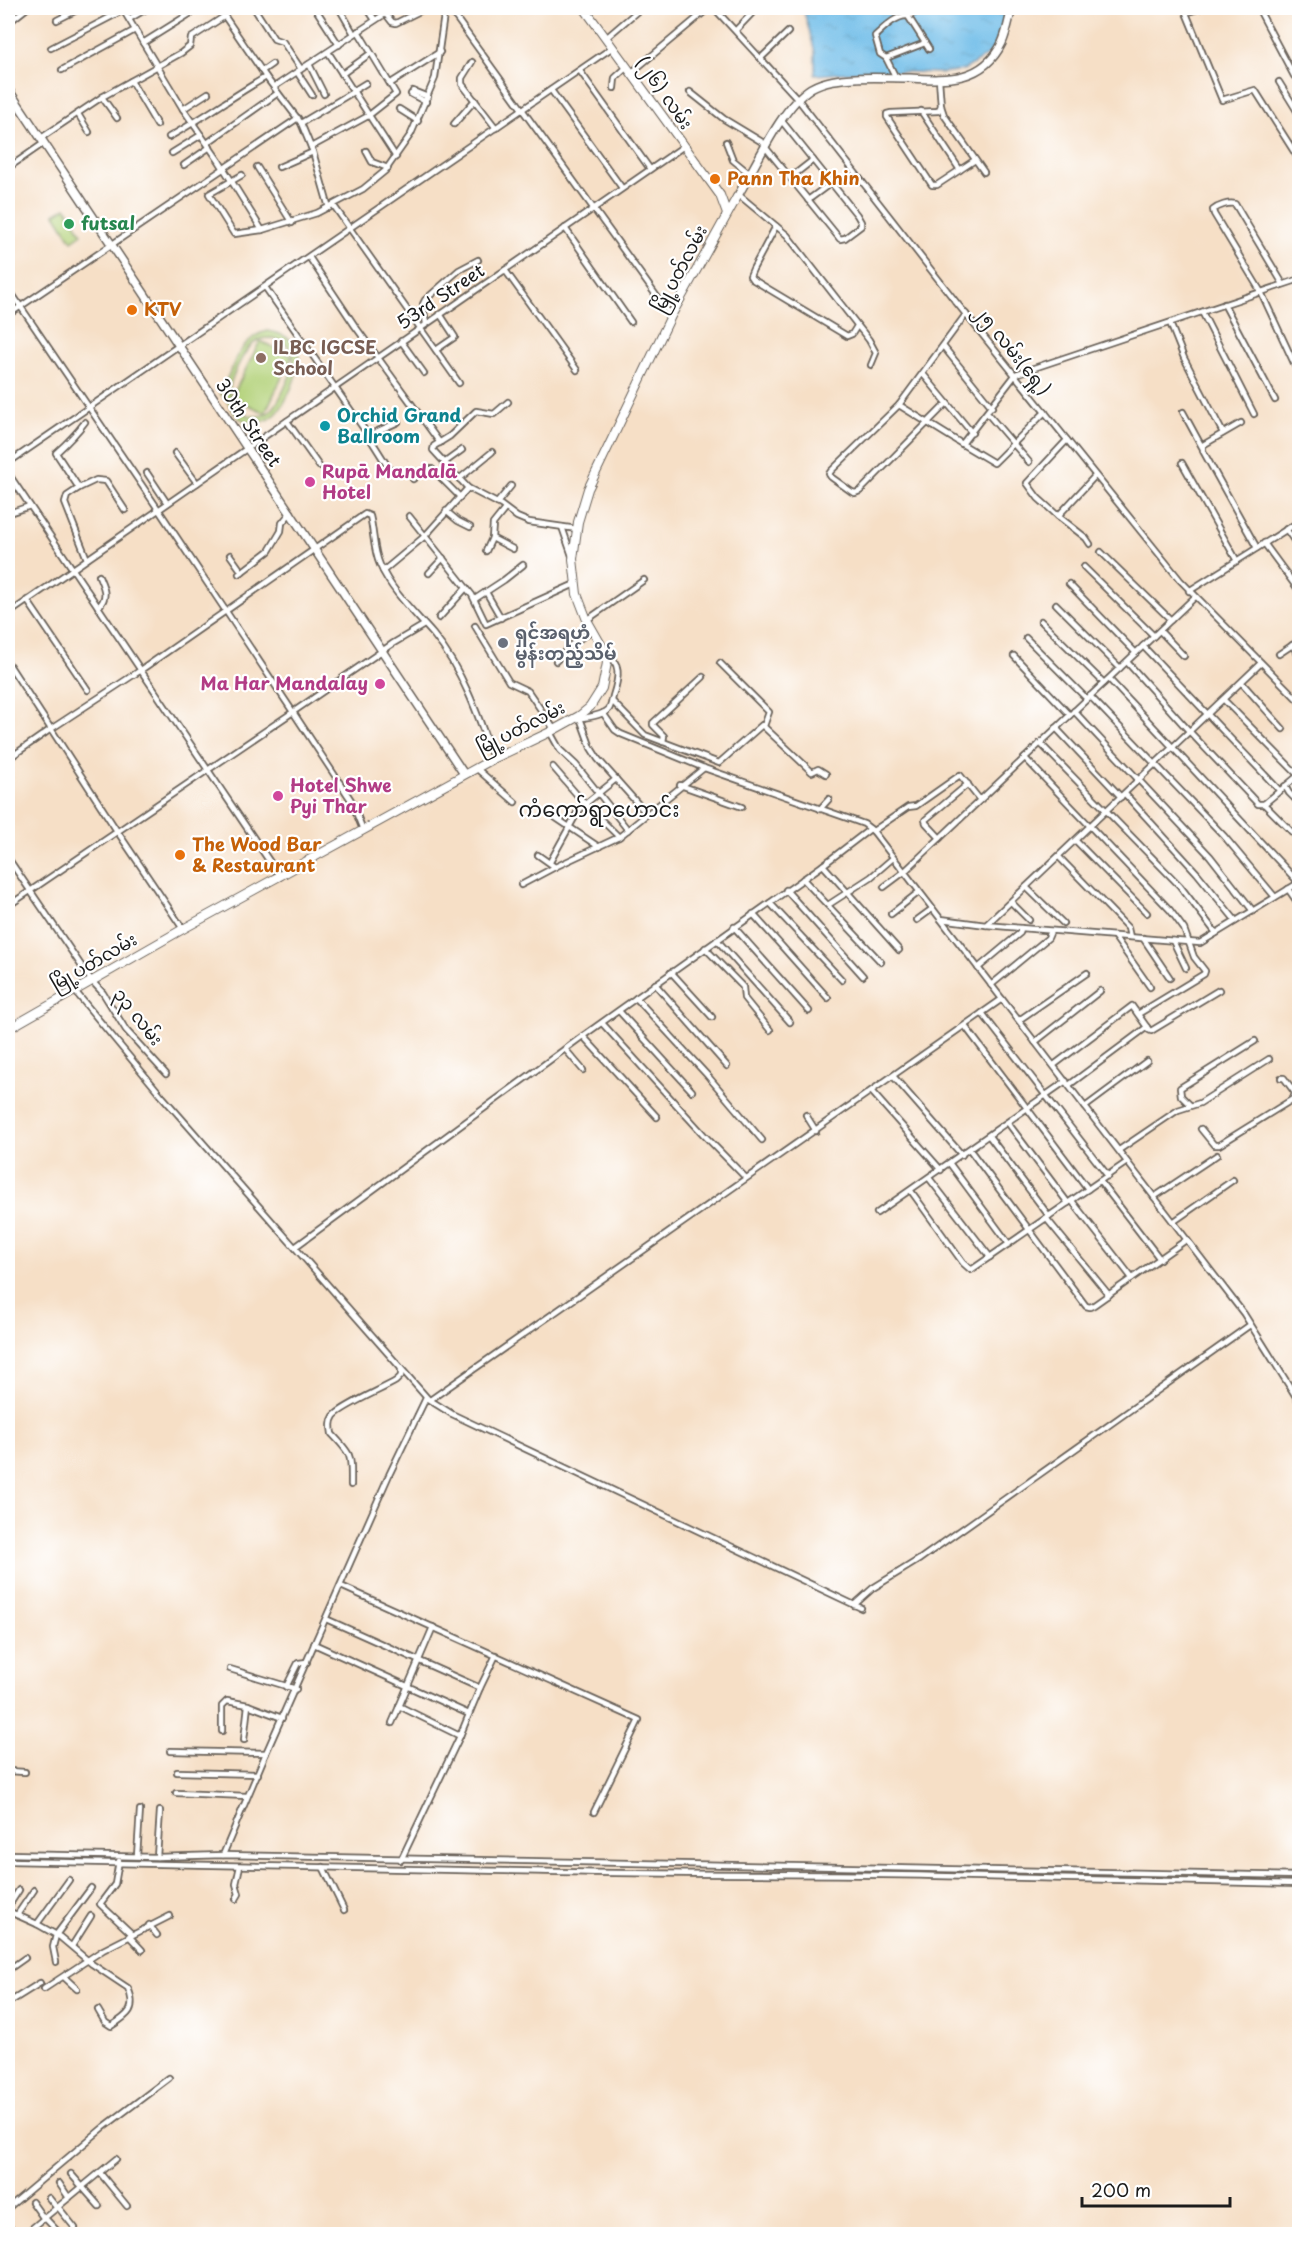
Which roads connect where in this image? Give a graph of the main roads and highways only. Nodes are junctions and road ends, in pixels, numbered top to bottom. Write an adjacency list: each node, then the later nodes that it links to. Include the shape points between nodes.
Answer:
1 (584, 8): 4 (main road, (၂၆) လမ်း)
2 (1012, 8): 5 (main road, via 994,55 971,74 939,79 832,79 814,86 797,98 781,120)
3 (8, 88): 7 (main road, 30th Street)
4 (720, 195): 5 (main road, via 727,199); 6 (main road, (၂၆) လမ်း)
5 (738, 196): 6 (main road, မြို့ပတ်လမ်း)
6 (727, 214): 7 (main road, မြို့ပတ်လမ်း, via 671,316 588,489 577,529 575,584 587,620 604,651 607,670 600,693 570,720)
7 (464, 774): 8 (main road, မြို့ပတ်လမ်း)
8 (8, 1029)
9 (8, 2227): 10 (main road)
10 (14, 2235)

